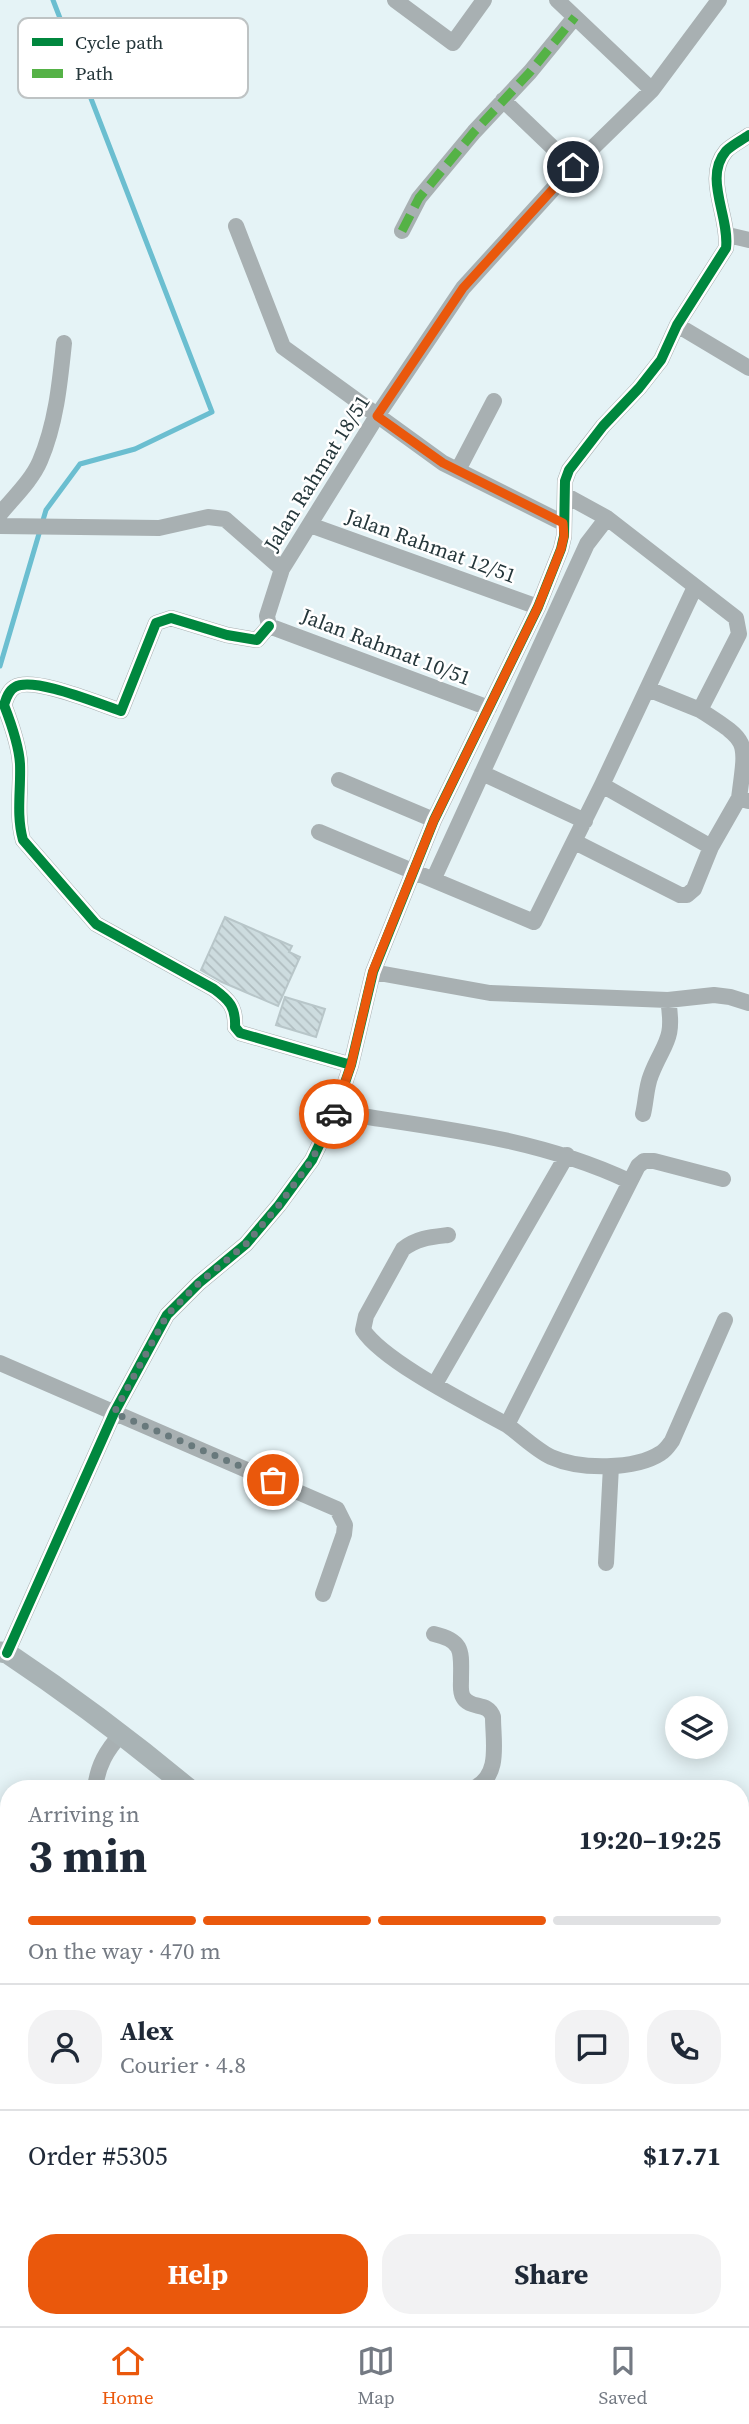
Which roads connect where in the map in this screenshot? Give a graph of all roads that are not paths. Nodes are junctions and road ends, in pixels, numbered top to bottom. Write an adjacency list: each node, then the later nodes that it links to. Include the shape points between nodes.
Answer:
1 (395, 0): 2 (street, via 453,43)
2 (485, 0)
3 (557, 0): 5 (street)
4 (719, 0): 6 (street, Jalan Rahmat 18/51)
5 (575, 18): 6 (street); 7 (street)
6 (652, 90): 9 (street, Jalan Rahmat 18/51)
7 (503, 100): 9 (street); 11 (street, via 419,198)
8 (749, 135): 12 (street, via 726,152 716,173)
9 (573, 167): 18 (street, Jalan Rahmat 18/51, via 463,288)
10 (236, 226): 18 (street, via 283,347)
11 (402, 231)
12 (727, 235): 13 (street); 14 (street, via 726,248)
13 (749, 240)
14 (677, 325): 16 (street); 20 (street, via 661,360 569,470)
15 (64, 342): 22 (street, via 58,395 39,464)
16 (749, 368)
17 (494, 401): 19 (street)
18 (377, 416): 19 (street); 24 (street, Jalan Rahmat 18/51)
19 (458, 470): 23 (street)
20 (565, 495): 21 (street); 23 (street)
21 (607, 518): 26 (street); 32 (street, via 587,544)
22 (4, 522): 25 (street, via 159,528 208,517 225,519)
23 (563, 523): 27 (street, via 561,549)
24 (310, 525): 25 (street, Jalan Rahmat 18/51); 27 (street, Jalan Rahmat 12/51)
25 (282, 569): 28 (street, Jalan Rahmat 18/51, via 267,616)
26 (695, 587): 29 (street); 31 (street, via 736,618 739,626)
27 (538, 607): 30 (street)
28 (269, 626): 30 (street, Jalan Rahmat 10/51); 46 (street, via 257,640 171,618 156,623 121,711 33,683 15,687 4,705 20,761 19,824 23,840 96,923 232,1002 234,1027 240,1033)
29 (648, 689): 31 (street); 34 (street)
30 (489, 708): 36 (street)
31 (700, 710): 35 (street, via 736,731 744,741)
32 (482, 773): 37 (street); 42 (street)
33 (339, 780): 36 (street)
34 (602, 785): 37 (street); 40 (street)
35 (744, 799): 40 (street)
36 (434, 820): 41 (street)
37 (584, 821): 39 (street)
38 (319, 832): 41 (street)
39 (575, 842): 40 (street, via 680,895 694,889); 42 (street, via 534,922)
40 (711, 847)
41 (414, 870): 42 (street); 43 (street)
42 (434, 878)
43 (373, 971): 44 (street, via 490,993); 46 (street)
44 (668, 1000): 45 (street, via 714,995); 48 (street, via 670,1034 650,1079)
45 (749, 1003)
46 (351, 1065): 47 (street)
47 (335, 1112): 49 (street, via 519,1142); 56 (street, via 312,1160 279,1205 246,1244 167,1315)
48 (643, 1114)
49 (567, 1155): 51 (street); 55 (street)
50 (723, 1179): 51 (street, via 644,1161)
51 (629, 1181): 57 (street)
52 (448, 1235): 55 (street, via 425,1237 404,1249 366,1316 363,1330 371,1342)
53 (725, 1320): 58 (street, via 672,1441 663,1452 638,1463)
54 (0, 1363): 56 (street)
55 (435, 1384): 57 (street)
56 (114, 1413): 60 (street, via 337,1509 344,1534); 62 (street)
57 (507, 1425): 58 (street, via 550,1457)
58 (611, 1466): 59 (street)
59 (606, 1563)
60 (323, 1594)
61 (434, 1634): 66 (street, via 457,1643 463,1699 486,1706 494,1717 493,1770)
62 (3, 1653): 63 (main road)
63 (122, 1733): 64 (street, via 107,1751); 65 (main road)
64 (96, 1780)
65 (178, 1780)
66 (486, 1780)

